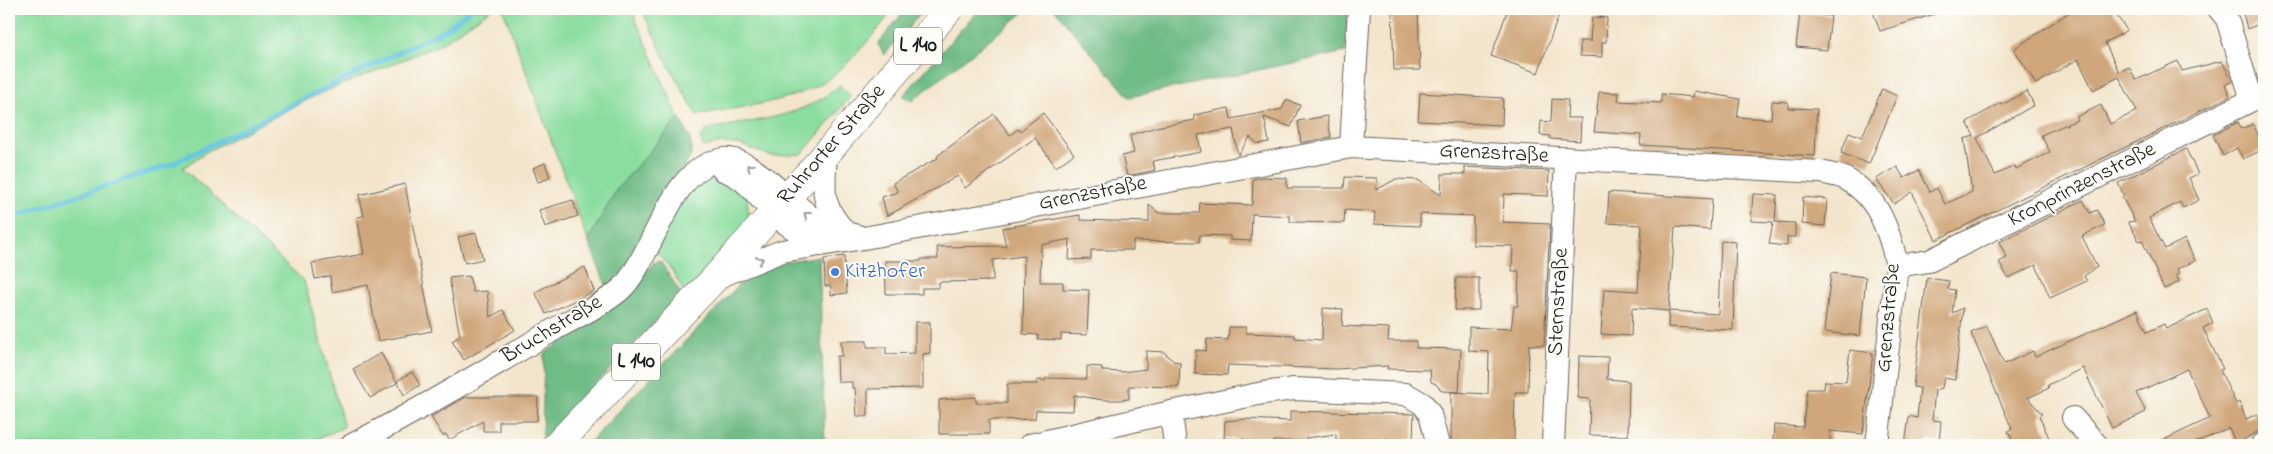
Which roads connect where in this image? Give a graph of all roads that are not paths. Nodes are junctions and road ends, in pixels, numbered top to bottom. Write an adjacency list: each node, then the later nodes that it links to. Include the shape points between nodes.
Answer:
1 (949, 9): 6 (main road, Ruhrorter Straße / L 140)
2 (1359, 9): 5 (street)
3 (2219, 9): 4 (street, via 2227,19)
4 (2258, 99): 11 (street, Kronprinzenstraße, via 1929,262)
5 (1351, 146): 7 (street, Grenzstraße); 9 (street, Grenzstraße)
6 (826, 154): 8 (main road, Ruhrorter Straße / L 140); 9 (street, via 824,197 832,217)
7 (1566, 158): 11 (street, Grenzstraße, via 1821,172 1844,178 1879,210 1892,242); 20 (street, Sternstraße)
8 (779, 205): 9 (street, Grenzstraße, one-way to 8, via 825,227); 10 (street, via 790,227); 12 (main road, L 140); 15 (street, Bruchstraße, via 733,173 705,165 692,172 681,185 623,286 540,338)
9 (855, 236): 10 (street, Grenzstraße)
10 (821, 245): 12 (street, Grenzstraße, one-way to 10, via 782,251)
11 (1897, 266): 21 (street, Grenzstraße)
12 (715, 278): 16 (main road, L 140)
13 (1171, 412): 17 (street); 18 (street); 19 (street, via 1294,389 1406,394 1423,404 1430,414)
14 (2073, 418): 22 (street)
15 (352, 445)
16 (557, 445)
17 (1030, 445)
18 (1175, 445)
19 (1438, 445)
20 (1553, 445)
21 (1877, 445)
22 (2097, 445)

